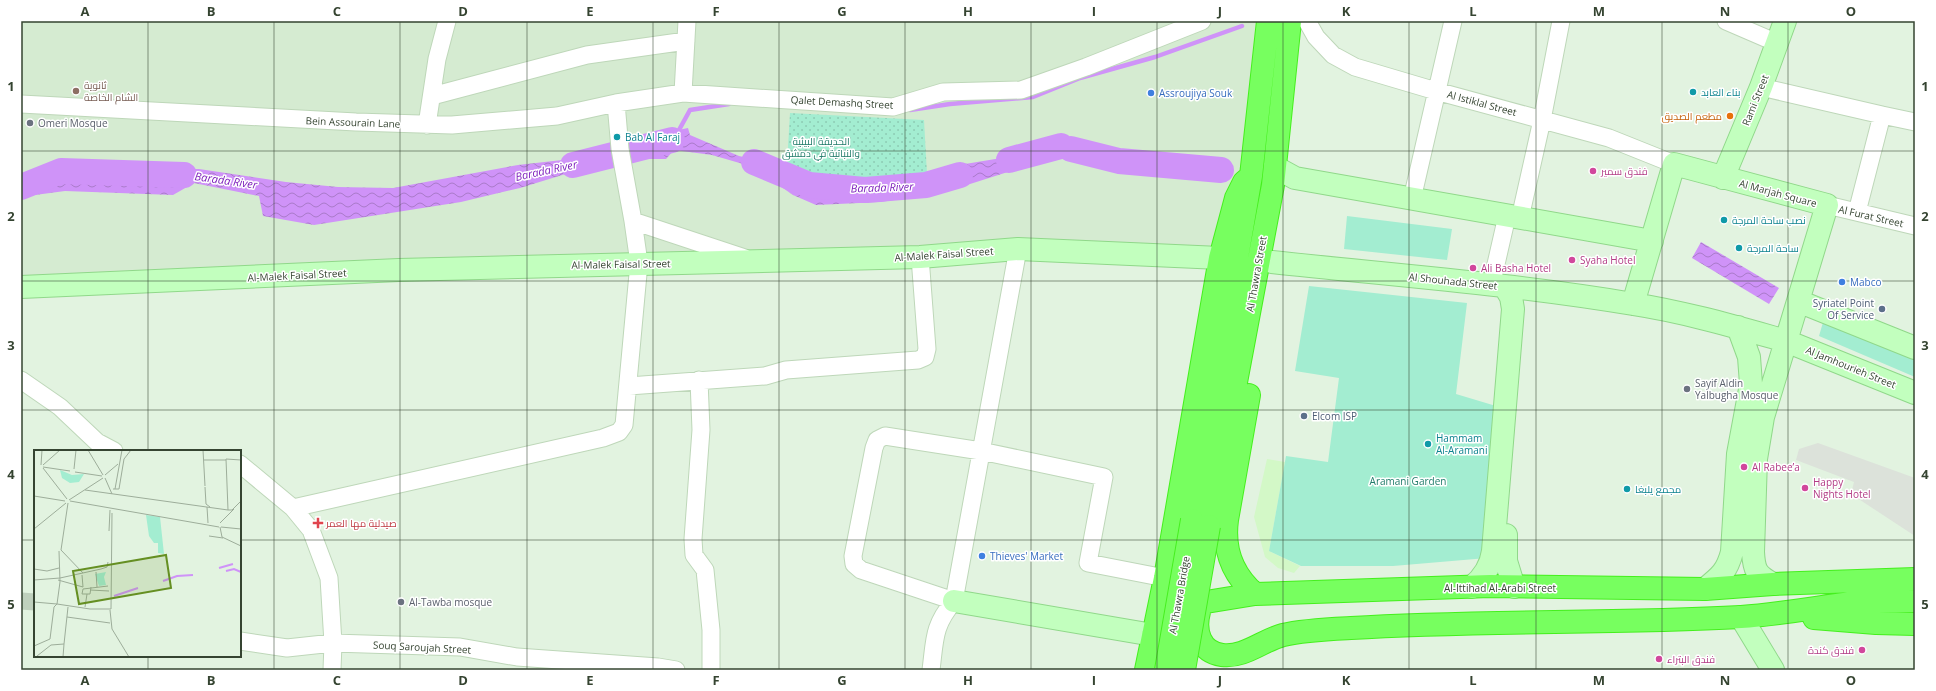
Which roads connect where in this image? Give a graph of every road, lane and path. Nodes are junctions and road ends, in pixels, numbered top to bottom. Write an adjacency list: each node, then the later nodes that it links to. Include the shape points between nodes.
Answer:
1 (447, 21): 16 (street, via 437,59)
2 (687, 21): 11 (street)
3 (1202, 21): 15 (street, Qalet Demashq Street, via 1021,90 943,92 893,107)
4 (1268, 21): 24 (highway)
5 (1290, 21): 25 (highway, Al Thawra Street)
6 (1306, 21): 14 (street, Al Istiklal Street, via 1316,37 1333,55 1355,67)
7 (1453, 21): 14 (street)
8 (1560, 21): 20 (street)
9 (1726, 21): 12 (street)
10 (1785, 21): 12 (main road, Rami Street)
11 (686, 41): 15 (street); 16 (street, via 587,56)
12 (1777, 43): 13 (main road, Rami Street)
13 (1761, 87): 19 (street); 26 (main road, Rami Street)
14 (1436, 91): 20 (street, Al Istiklal Street); 27 (street)
15 (683, 93): 17 (street, Bein Assourain Lane)
16 (432, 96): 22 (street)
17 (616, 103): 22 (street, Bein Assourain Lane, via 557,116 452,125); 31 (street, via 620,149)
18 (21, 104): 22 (street, Bein Assourain Lane)
19 (1882, 115): 21 (street); 29 (street)
20 (1542, 120): 23 (street, Al Istiklal Street, via 1608,138); 30 (street)
21 (1915, 122)
22 (427, 124)
23 (1674, 164): 26 (main road, Al Marjah Square); 33 (main road)
24 (1251, 176): 36 (highway, via 1244,182 1236,198); 57 (highway)
25 (1274, 176): 27 (main road); 38 (highway, via 1279,214); 57 (highway, Al Thawra Street)
26 (1723, 178): 28 (main road, Al Marjah Square)
27 (1412, 199): 30 (main road)
28 (1827, 205): 29 (street, Al Furat Street); 43 (main road, Al Marjah Square)
29 (1857, 212): 32 (street, Al Furat Street)
30 (1514, 217): 33 (main road); 40 (street)
31 (633, 221): 37 (street); 39 (street)
32 (1915, 226)
33 (1652, 241): 44 (main road)
34 (1018, 249): 35 (main road, Al-Malek Faisal Street); 36 (main road, Al-Malek Faisal Street); 54 (street)
35 (920, 257): 37 (main road, Al-Malek Faisal Street); 49 (street, via 925,357 918,360 786,370 765,376)
36 (1220, 258): 57 (highway)
37 (755, 261): 39 (main road, Al-Malek Faisal Street)
38 (1272, 262): 40 (main road, Al Shouhada Street); 57 (highway, via 1227,520)
39 (639, 263): 41 (main road, Al-Malek Faisal Street, via 391,271); 50 (street)
40 (1498, 286): 42 (main road, Al Shouhada Street); 52 (main road, via 1511,297 1513,309)
41 (21, 288)
42 (1544, 292): 44 (main road, Al Shouhada Street); 52 (main road, via 1532,299 1525,312)
43 (1798, 301): 46 (main road, Al Marjah Square); 47 (main road)
44 (1633, 304): 45 (main road)
45 (1738, 327): 46 (main road); 63 (main road, via 1749,357 1751,377 1738,454 1732,552 1728,566 1721,576)
46 (1786, 341): 51 (main road, Al Jamhourieh Street); 60 (main road, Al Marjah Square, via 1763,418 1756,459 1752,552 1758,574)
47 (1915, 348)
48 (21, 380): 53 (street, via 60,407 97,442)
49 (699, 380): 50 (street); 77 (street, via 701,430 693,540 694,555 705,570 711,630)
50 (629, 386): 56 (street, via 624,425 620,432)
51 (1915, 393)
52 (1509, 431): 61 (main road, via 1492,559 1484,575); 62 (main road, via 1505,550)
53 (112, 450)
54 (981, 451): 58 (street, via 1104,477 1088,563); 65 (street); 65 (street, via 885,436 877,440 853,556 854,564 860,570)
55 (241, 465): 56 (street)
56 (293, 508): 73 (street, via 311,530 329,578)
57 (1200, 527): 58 (highway); 64 (highway, via 1228,553 1235,570); 80 (highway, Al Thawra Bridge, bridge); 81 (highway, Al Thawra Bridge, bridge)
58 (1165, 578): 71 (highway)
59 (1915, 579): 60 (highway, Al-Ittihad Al-Arabi Street)
60 (1772, 584): 63 (highway, Al-Ittihad Al-Arabi Street)
61 (1472, 587): 62 (highway, Al-Ittihad Al-Arabi Street); 64 (highway, Al-Ittihad Al-Arabi Street)
62 (1514, 587): 63 (highway, Al-Ittihad Al-Arabi Street)
63 (1705, 589)
64 (1255, 594): 67 (highway, Al-Ittihad Al-Arabi Street)
65 (954, 601): 71 (main road); 78 (street, via 936,628)
66 (1915, 601): 68 (highway, via 1863,602)
67 (1206, 602): 71 (highway, Al-Ittihad Al-Arabi Street, via 1164,623); 74 (highway, via 1199,611 1196,622 1197,634 1203,644 1212,652 1223,655)
68 (1773, 614): 69 (highway); 70 (highway)
69 (1741, 617): 74 (highway, via 1350,628 1285,634); 83 (main road)
70 (1915, 624)
71 (1153, 635): 79 (highway)
72 (241, 641): 73 (street, Souq Saroujah Street, via 288,648)
73 (333, 643): 75 (street); 76 (street, Souq Saroujah Street, via 460,647 517,657)
74 (1248, 650): 82 (highway)
75 (332, 670)
76 (676, 670)
77 (710, 670)
78 (931, 670)
79 (1146, 670)
80 (1166, 670)
81 (1184, 670)
82 (1226, 670)
83 (1773, 670)

